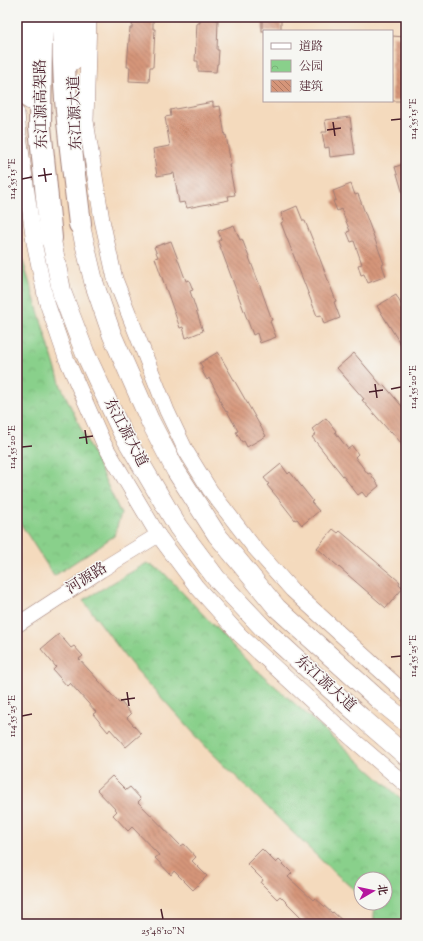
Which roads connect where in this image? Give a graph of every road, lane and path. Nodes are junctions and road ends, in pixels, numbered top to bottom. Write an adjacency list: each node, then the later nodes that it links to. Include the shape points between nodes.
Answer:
1 (30, 17): 8 (main road, 东江源大道, via 31,125)
2 (43, 17): 8 (highway, 东江源高架路, via 40,127)
3 (64, 17): 7 (highway, 东江源高架路, via 67,118)
4 (76, 17): 7 (main road, 东江源大道, via 75,111)
5 (89, 17): 11 (street, via 86,121 102,220 115,279 167,411 186,451 210,490 253,546 292,590)
6 (17, 113): 9 (street, via 34,242 46,300 66,358 104,444)
7 (80, 224): 12 (main road, 东江源大道, via 94,283 112,335 150,421 176,471 217,535 277,608)
8 (51, 238): 13 (main road, 东江源大道, via 62,293 85,353 122,432 178,528 216,578 264,629)
9 (158, 535): 10 (street, 河源路); 14 (street, via 196,586 240,636)
10 (17, 624)
11 (406, 694)
12 (406, 722)
13 (406, 756)
14 (406, 785)

